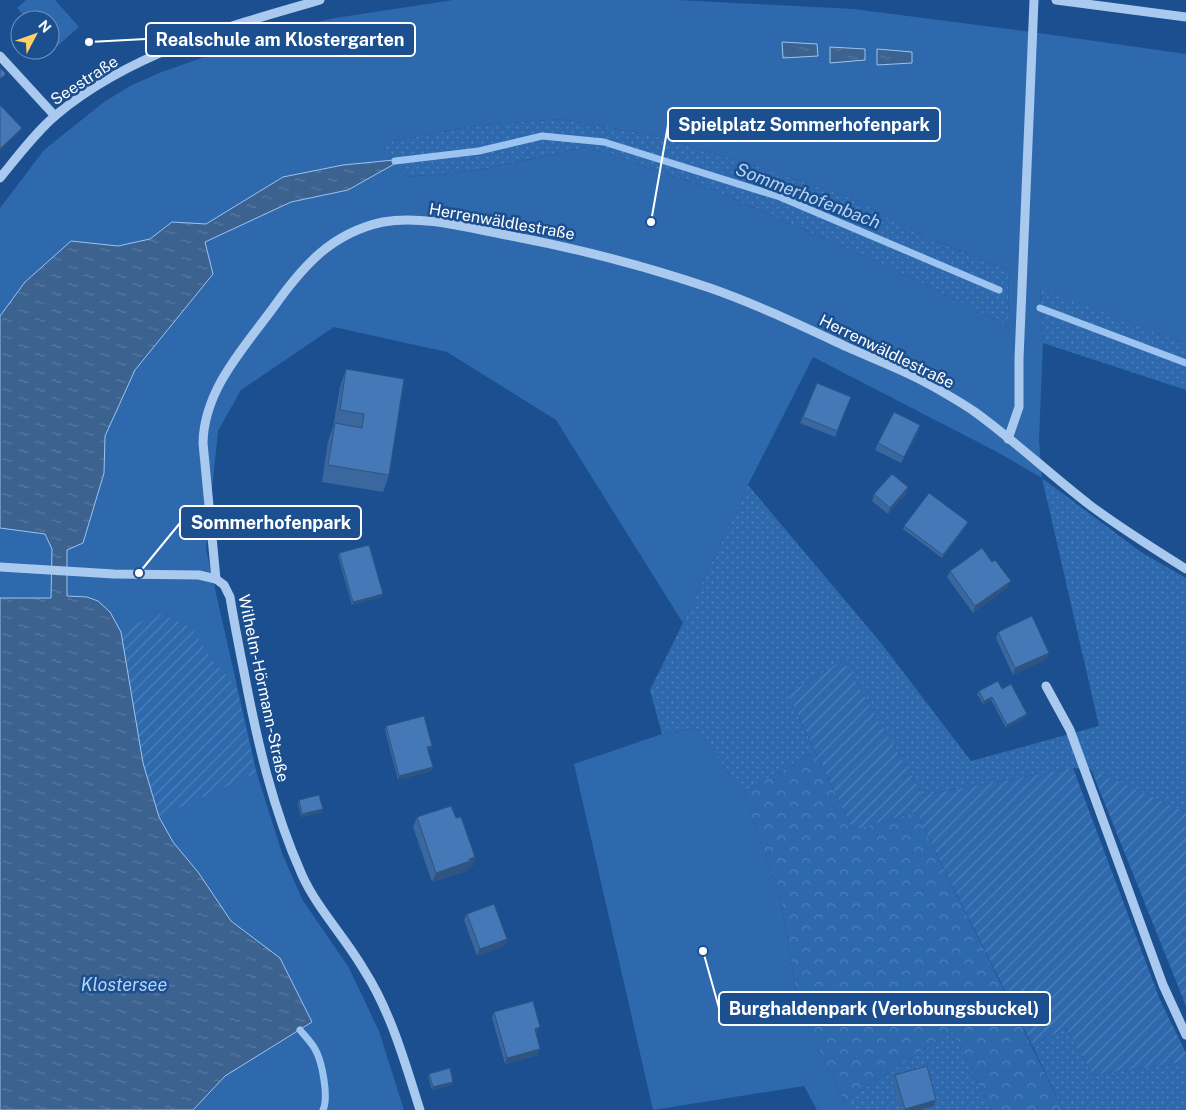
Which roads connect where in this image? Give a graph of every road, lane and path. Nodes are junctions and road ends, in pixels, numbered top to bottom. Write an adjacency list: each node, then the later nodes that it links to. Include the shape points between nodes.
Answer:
1 (320, 0): 6 (street, Seestraße, via 233,25 182,44 99,84)
2 (1034, 0): 8 (street, via 1019,407)
3 (1056, 0): 4 (street)
4 (1186, 17)
5 (0, 56): 6 (street)
6 (55, 116): 7 (street, Seestraße)
7 (0, 178)
8 (1008, 439): 10 (street, Herrenwäldlestraße, via 1091,506); 11 (street, Herrenwäldlestraße, via 974,412 930,385 711,288 621,261 458,225 404,220 382,223 359,229 326,246 309,262 295,276 217,387 203,430)
9 (0, 567): 11 (street, via 199,575)
10 (1186, 569)
11 (216, 579): 14 (street, Wilhelm-Hörmann-Straße, via 224,585 230,597 254,725 284,830 303,877 329,922 366,971 379,997)
12 (1046, 686): 13 (street, via 1070,730 1163,985)
13 (1186, 1035)
14 (420, 1110)

